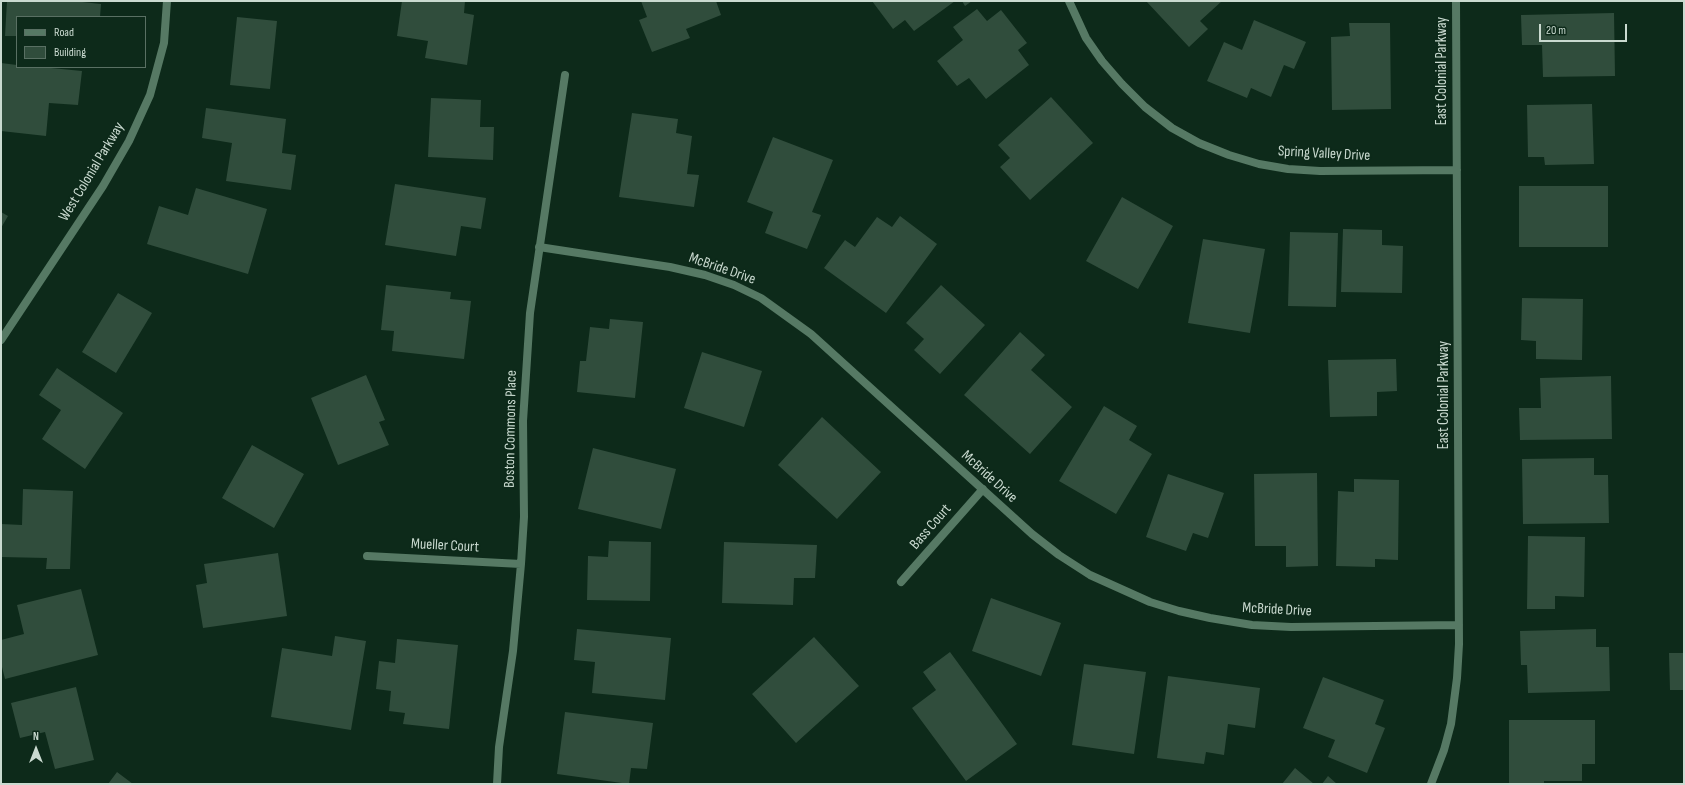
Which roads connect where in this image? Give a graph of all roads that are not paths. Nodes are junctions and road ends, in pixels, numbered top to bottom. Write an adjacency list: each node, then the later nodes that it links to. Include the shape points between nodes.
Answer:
1 (167, 1): 7 (street, West Colonial Parkway, via 164,43 150,95 130,141)
2 (1069, 1): 5 (street, Spring Valley Drive, via 1086,38 1122,84 1145,107 1172,128 1199,143 1259,164 1288,169)
3 (1456, 1): 5 (street, East Colonial Parkway)
4 (565, 75): 6 (street, Boston Commons Place)
5 (1457, 170): 12 (street, East Colonial Parkway)
6 (539, 247): 8 (street, McBride Drive, via 670,267 705,275 761,298 810,334); 10 (street, Boston Commons Place, via 525,372 524,517)
7 (1, 340)
8 (982, 489): 11 (street, Bass Court); 12 (street, McBride Drive, via 1037,538 1090,575 1150,602 1179,611 1252,625)
9 (367, 556): 10 (street, Mueller Court)
10 (521, 564): 13 (street, Boston Commons Place, via 513,651 499,747)
11 (901, 582)
12 (1460, 625): 14 (street, East Colonial Parkway, via 1451,724)
13 (497, 784)
14 (1431, 784)

